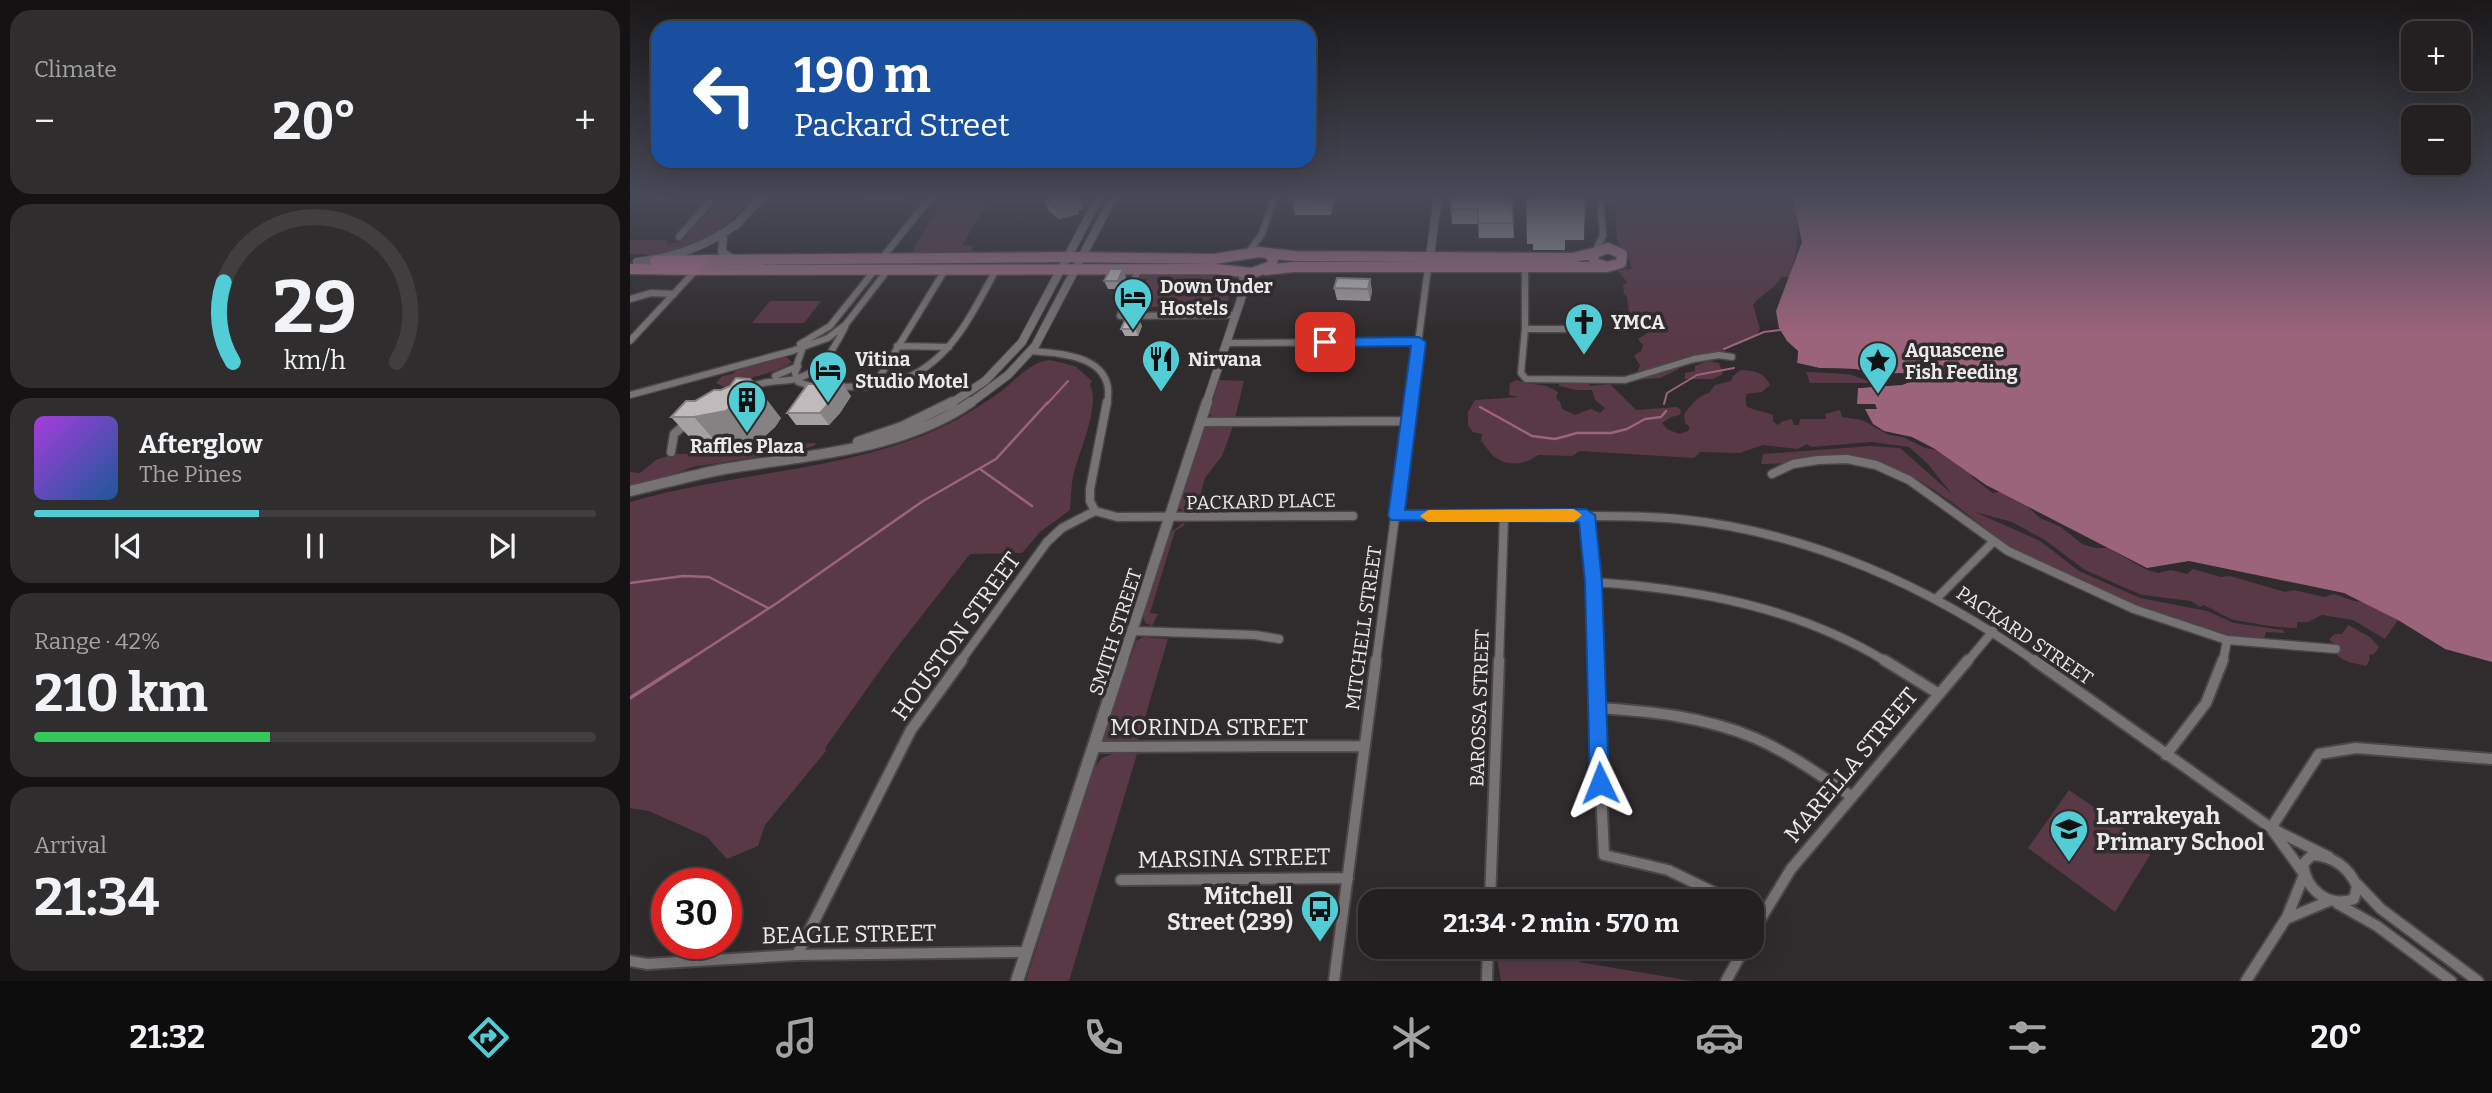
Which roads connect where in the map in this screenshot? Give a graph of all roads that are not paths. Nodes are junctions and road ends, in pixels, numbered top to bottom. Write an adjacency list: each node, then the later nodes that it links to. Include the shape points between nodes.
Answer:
1 (710, 242): 26 (street, via 692,251)
2 (720, 242): 24 (street)
3 (723, 242): 23 (street, via 722,253)
4 (898, 242): 20 (street)
5 (898, 242): 20 (street)
6 (1075, 242): 18 (street)
7 (1091, 242): 19 (street)
8 (1256, 242): 16 (street)
9 (1261, 242): 15 (street)
10 (1432, 242): 17 (street, MITCHELL STREET)
11 (1599, 242): 14 (street)
12 (1606, 242): 13 (street)
13 (1619, 251): 14 (main road); 27 (main road, via 1621,263)
14 (1594, 252): 25 (main road); 27 (main road, via 1595,263)
15 (1266, 253): 16 (main road); 17 (main road); 39 (main road, via 1273,261)
16 (1247, 254): 19 (main road, via 1214,259); 38 (main road, via 1236,262)
17 (1430, 256): 25 (main road); 28 (main road, MITCHELL STREET)
18 (1067, 257): 19 (main road); 22 (main road); 31 (street)
19 (1084, 257): 32 (street)
20 (887, 258): 21 (main road); 23 (main road); 35 (main road); 36 (main road)
21 (953, 258): 22 (main road); 37 (main road)
22 (984, 258): 30 (main road, via 995,263)
23 (733, 259): 24 (main road)
24 (704, 260): 26 (highway); 29 (highway)
25 (1525, 262): 27 (main road); 28 (main road); 50 (street)
26 (632, 264): 29 (highway)
27 (1607, 267)
28 (1428, 268): 39 (main road, via 1291,267); 55 (street, MITCHELL STREET)
29 (696, 270): 34 (main road); 41 (street)
30 (996, 270): 31 (main road); 37 (main road); 59 (street)
31 (1060, 270): 32 (main road); 46 (street)
32 (1073, 270): 33 (main road); 47 (street)
33 (1138, 270): 38 (main road); 48 (street, via 1120,316)
34 (859, 271): 35 (main road); 40 (street)
35 (874, 271): 36 (main road); 40 (street)
36 (887, 271): 37 (main road); 44 (street)
37 (945, 271): 58 (street)
38 (1242, 272): 39 (main road); 42 (street, SMITH STREET)
39 (1261, 272): 42 (street, SMITH STREET)
40 (855, 292): 45 (street)
41 (674, 293): 43 (street, via 651,293); 54 (street)
42 (1243, 293): 48 (street, SMITH STREET)
43 (631, 300)
44 (856, 308): 45 (street); 49 (street)
45 (843, 309): 52 (street)
46 (1036, 316): 47 (street); 60 (street)
47 (1051, 316): 61 (street)
48 (1236, 316): 56 (street, SMITH STREET)
49 (846, 324): 53 (street); 64 (street)
50 (1525, 329): 51 (street); 62 (street, via 1521,373 1531,380 1612,383 1708,355)
51 (1595, 329)
52 (825, 330): 53 (street); 57 (street)
53 (834, 334): 57 (street)
54 (630, 341)
55 (1419, 342): 56 (street); 72 (street, MITCHELL STREET)
56 (1226, 343): 73 (street, SMITH STREET)
57 (804, 345): 63 (street); 70 (street)
58 (897, 346): 59 (street); 67 (street)
59 (948, 347): 67 (street, via 940,357 899,381)
60 (1017, 349): 61 (street); 75 (street, via 971,390 914,422 866,440)
61 (1031, 351): 75 (street, via 982,395 916,430 844,452); 78 (street, via 1082,358 1102,371 1107,382 1109,395 1090,489)
62 (1731, 357)
63 (798, 366): 65 (street); 66 (street)
64 (817, 370): 65 (street); 68 (street)
65 (796, 379): 66 (street); 68 (street)
66 (761, 381): 69 (street)
67 (874, 386): 68 (street)
68 (808, 387)
69 (739, 393)
70 (630, 395)
71 (692, 419): 74 (street, via 673,433)
72 (1408, 421): 73 (street); 82 (street, MITCHELL STREET)
73 (1200, 422): 83 (street, SMITH STREET)
74 (671, 452)
75 (779, 460): 77 (street)
76 (1772, 474): 84 (street, via 1818,460 1876,465 1909,480)
77 (630, 491)
78 (1095, 511): 83 (street, PACKARD PLACE, via 1117,517); 111 (street, HOUSTON STREET, via 1062,528 1047,542 931,699)
79 (1504, 515): 80 (street, PACKARD STREET); 82 (street, PACKARD STREET); 105 (street, BAROSSA STREET)
80 (1586, 515): 85 (street); 86 (street, PACKARD STREET, via 1681,519 1760,533 1847,559)
81 (1353, 516): 83 (street, PACKARD PLACE)
82 (1396, 516): 94 (street, MITCHELL STREET)
83 (1170, 518): 87 (street, SMITH STREET)
84 (1993, 542): 86 (street); 90 (street, via 2134,609)
85 (1593, 582): 92 (street, via 1702,591 1766,608 1853,642); 93 (street)
86 (1937, 598): 88 (street, PACKARD STREET)
87 (1133, 631): 89 (street); 95 (street, SMITH STREET)
88 (1993, 631): 92 (street, MARELLA STREET); 96 (street, PACKARD STREET)
89 (1279, 639)
90 (2227, 640): 91 (street); 96 (street, via 2222,670 2205,709)
91 (2336, 649)
92 (1939, 694): 98 (street, MARELLA STREET)
93 (1597, 708): 98 (street, via 1685,716 1721,725 1792,757); 106 (street, via 1604,855 1618,863 1645,864 1689,878)
94 (1365, 746): 95 (street, MORINDA STREET); 102 (street, MITCHELL STREET)
95 (1096, 747): 110 (street, SMITH STREET)
96 (2166, 755): 99 (street, PACKARD STREET)
97 (2492, 759): 99 (street, via 2356,748 2319,754)
98 (1851, 796): 108 (street, MARELLA STREET)
99 (2271, 828): 100 (street, PACKARD STREET); 101 (street, PACKARD STREET)
100 (2329, 857): 101 (street, via 2312,855 2306,859); 104 (street, via 2347,869)
101 (2303, 874): 107 (street, via 2312,888); 109 (street)
102 (1348, 878): 103 (street, MARSINA STREET); 116 (street, MITCHELL STREET)
103 (1121, 880)
104 (2355, 882): 107 (street, via 2354,899); 121 (street, via 2381,909)
105 (1490, 889)
106 (1710, 889)
107 (2332, 901): 109 (street); 120 (street, via 2377,926)
108 (1764, 905)
109 (2286, 919): 119 (street)
110 (1027, 952): 111 (street, BEAGLE STREET); 115 (street, SMITH STREET)
111 (797, 955): 114 (street, BEAGLE STREET, via 647,964)
112 (1488, 959): 117 (street)
113 (1738, 959): 118 (street)
114 (630, 961)
115 (1017, 981)
116 (1334, 981)
117 (1487, 981)
118 (1726, 981)
119 (2246, 981)
120 (2451, 981)
121 (2478, 981)

